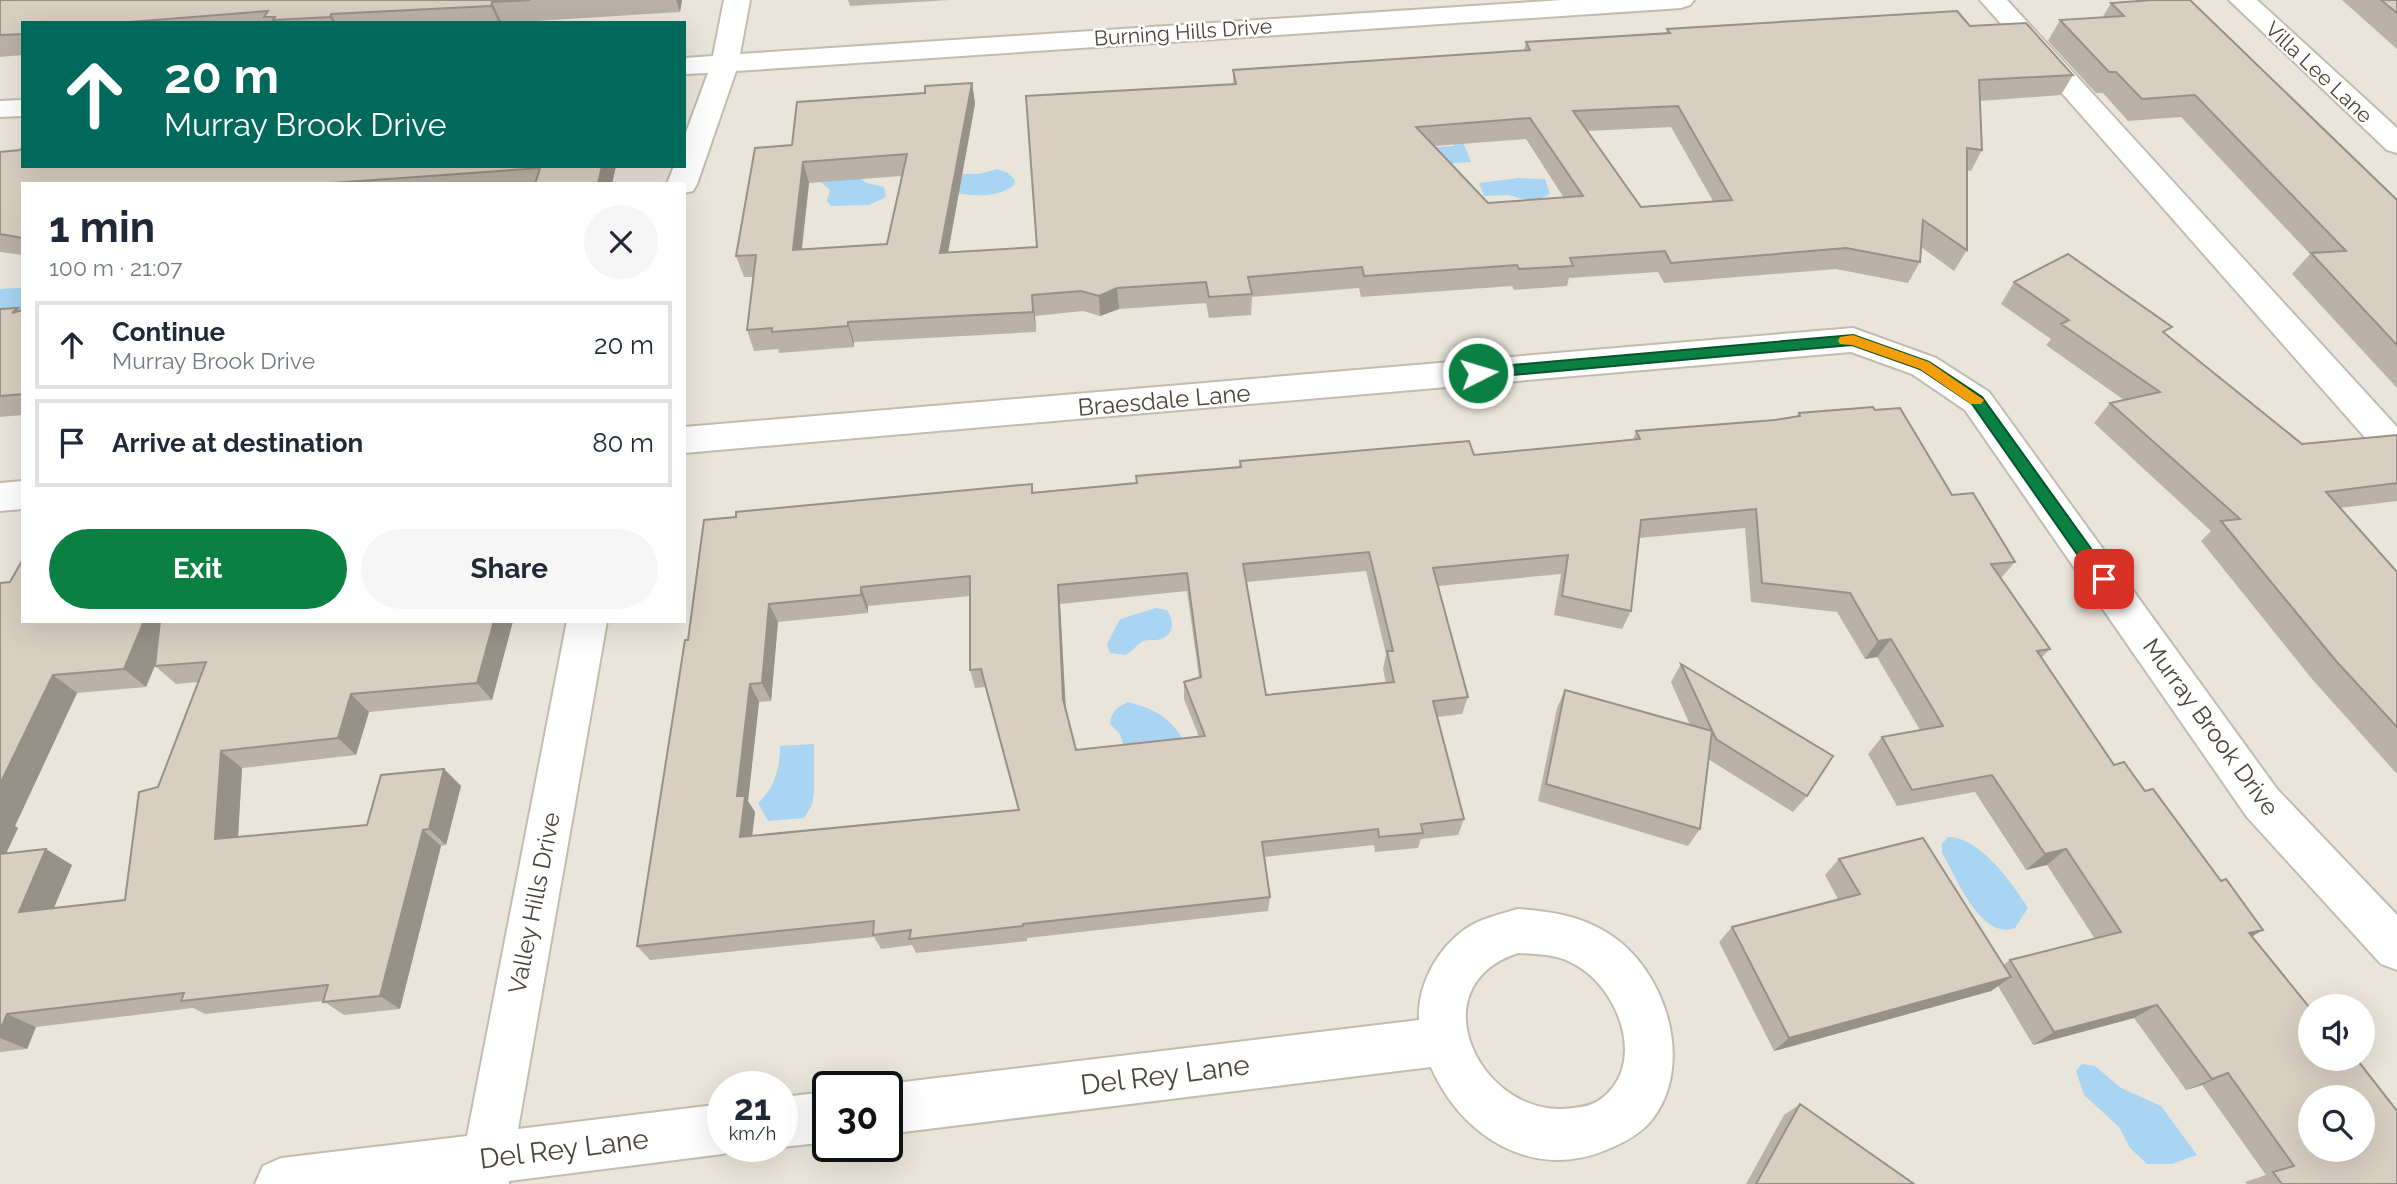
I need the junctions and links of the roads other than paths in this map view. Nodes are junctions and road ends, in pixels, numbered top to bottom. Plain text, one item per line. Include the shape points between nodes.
1 (737, 0) edge
2 (1681, 0) edge
3 (1993, 0) edge
4 (2242, 0) edge
5 (725, 64) junction
6 (686, 66) edge
7 (21, 108) edge
8 (0, 109) edge
9 (2397, 144) edge
10 (683, 182) edge
11 (1643, 358) joint
12 (686, 440) edge
13 (2397, 450) edge
14 (21, 495) edge
15 (0, 497) edge
16 (587, 623) edge
17 (2397, 948) edge
18 (1443, 1041) junction
19 (903, 1107) edge
20 (707, 1132) edge
21 (485, 1171) edge
22 (281, 1184) edge

1 - 5 street
2 - 5 street, Burning Hills Drive
3 - 13 street
4 - 9 street, Villa Lee Lane
5 - 6 street, Burning Hills Drive
5 - 10 street
7 - 8 street
11 - 12 street, Braesdale Lane
11 - 17 street, Murray Brook Drive via 1853,340 1924,366 1977,401 2262,803
14 - 15 street
16 - 21 street, Valley Hills Drive
18 - 18 street via 1461,1082 1491,1114 1531,1133 1575,1137 1612,1123 1639,1096 1650,1057 1645,1017 1625,979 1594,950 1558,934 1518,931 1483,943 1456,967 1443,1002
18 - 19 street, Del Rey Lane
20 - 21 street, Del Rey Lane
21 - 22 street, Del Rey Lane

